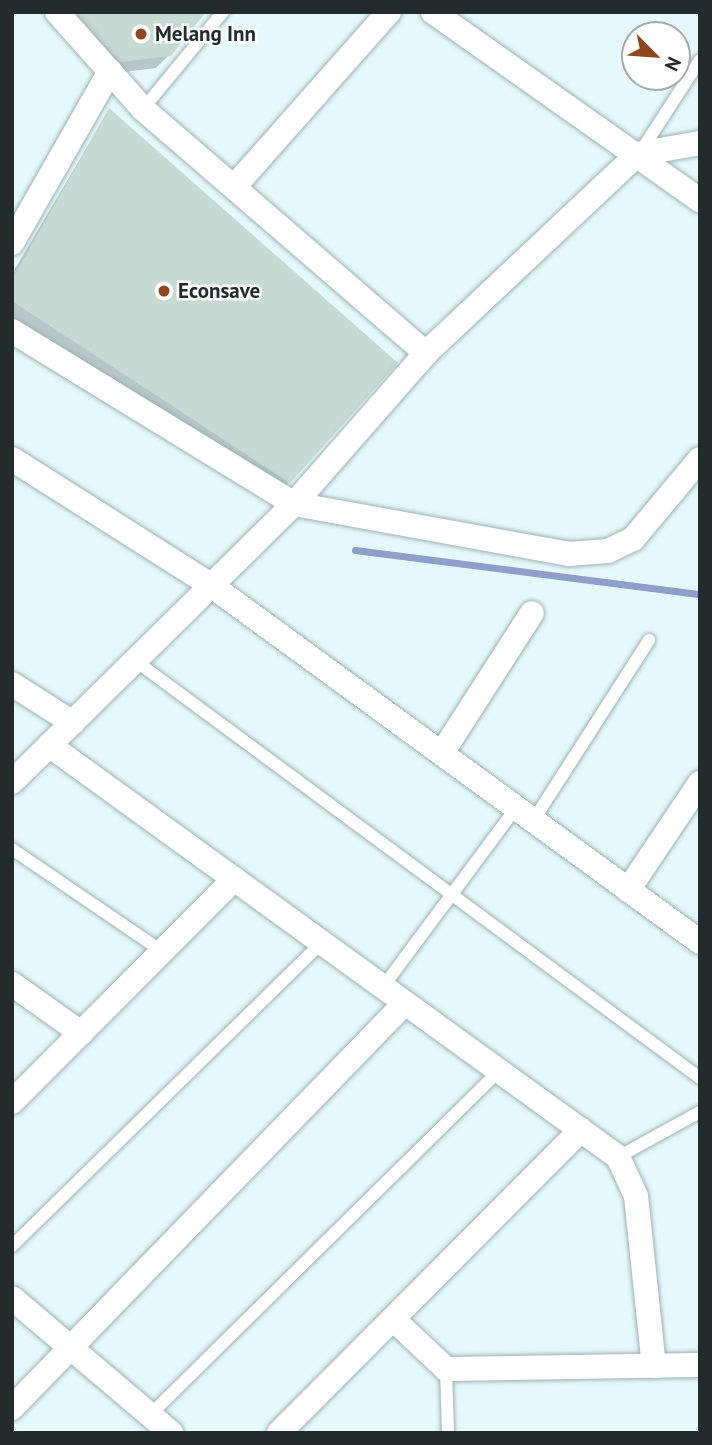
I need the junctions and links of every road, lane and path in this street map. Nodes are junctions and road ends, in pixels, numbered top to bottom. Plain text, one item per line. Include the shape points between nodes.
1 (57, 12) edge
2 (223, 12) edge
3 (390, 12) edge
4 (433, 12) edge
5 (700, 60) edge
6 (110, 71) junction
7 (143, 109) junction
8 (700, 143) edge
9 (638, 154) junction
10 (234, 187) junction
11 (700, 200) edge
12 (12, 243) edge
13 (12, 331) edge
14 (426, 353) junction
15 (12, 459) edge
16 (700, 459) edge
17 (294, 504) junction
18 (212, 586) junction
19 (532, 613) dead end
20 (649, 640) dead end
21 (137, 663) junction
22 (12, 684) edge
23 (73, 723) junction
24 (50, 745) junction
25 (442, 754) junction
26 (12, 782) edge
27 (700, 783) edge
28 (693, 809) edge
29 (525, 814) junction
30 (12, 849) edge
31 (234, 879) junction
32 (628, 890) junction
33 (453, 896) junction
34 (322, 942) junction
35 (700, 943) edge
36 (163, 952) junction
37 (12, 984) edge
38 (383, 987) junction
39 (405, 1003) junction
40 (81, 1033) junction
41 (499, 1070) junction
42 (700, 1079) edge
43 (12, 1102) edge
44 (700, 1112) edge
45 (580, 1130) junction
46 (618, 1157) junction
47 (12, 1246) edge
48 (12, 1298) edge
49 (393, 1319) junction
50 (70, 1346) junction
51 (700, 1365) edge
52 (654, 1366) junction
53 (446, 1369) junction
54 (12, 1408) edge
55 (150, 1415) junction
56 (171, 1433) edge
57 (279, 1433) edge
58 (448, 1433) edge

1 - 6 street
2 - 7 lane
3 - 10 street
4 - 9 street
5 - 9 lane
6 - 7 street
6 - 12 street
7 - 10 street
8 - 9 street
9 - 11 street
9 - 14 street
10 - 14 street
13 - 17 street
14 - 17 street
15 - 18 street
16 - 17 street via 633,539 608,551 568,554
17 - 18 street
18 - 21 street
18 - 25 street
19 - 25 street
20 - 29 lane
21 - 23 street
21 - 33 lane
22 - 23 street
23 - 24 street
24 - 26 street
24 - 31 street
25 - 29 street
27 - 28 street
28 - 32 street
29 - 32 street
29 - 33 lane
30 - 36 lane
31 - 34 street
31 - 36 street
32 - 35 street
33 - 38 lane
33 - 42 lane
34 - 38 street
34 - 47 lane
36 - 40 street
37 - 40 street
38 - 39 street
39 - 41 street
39 - 50 street
40 - 43 street
41 - 45 street
41 - 55 lane
44 - 46 lane
45 - 46 street
45 - 49 street
46 - 52 street via 635,1196
48 - 50 street
49 - 53 street
49 - 57 street
50 - 54 street
50 - 55 street
51 - 52 street
52 - 53 street
53 - 58 lane
55 - 56 street

